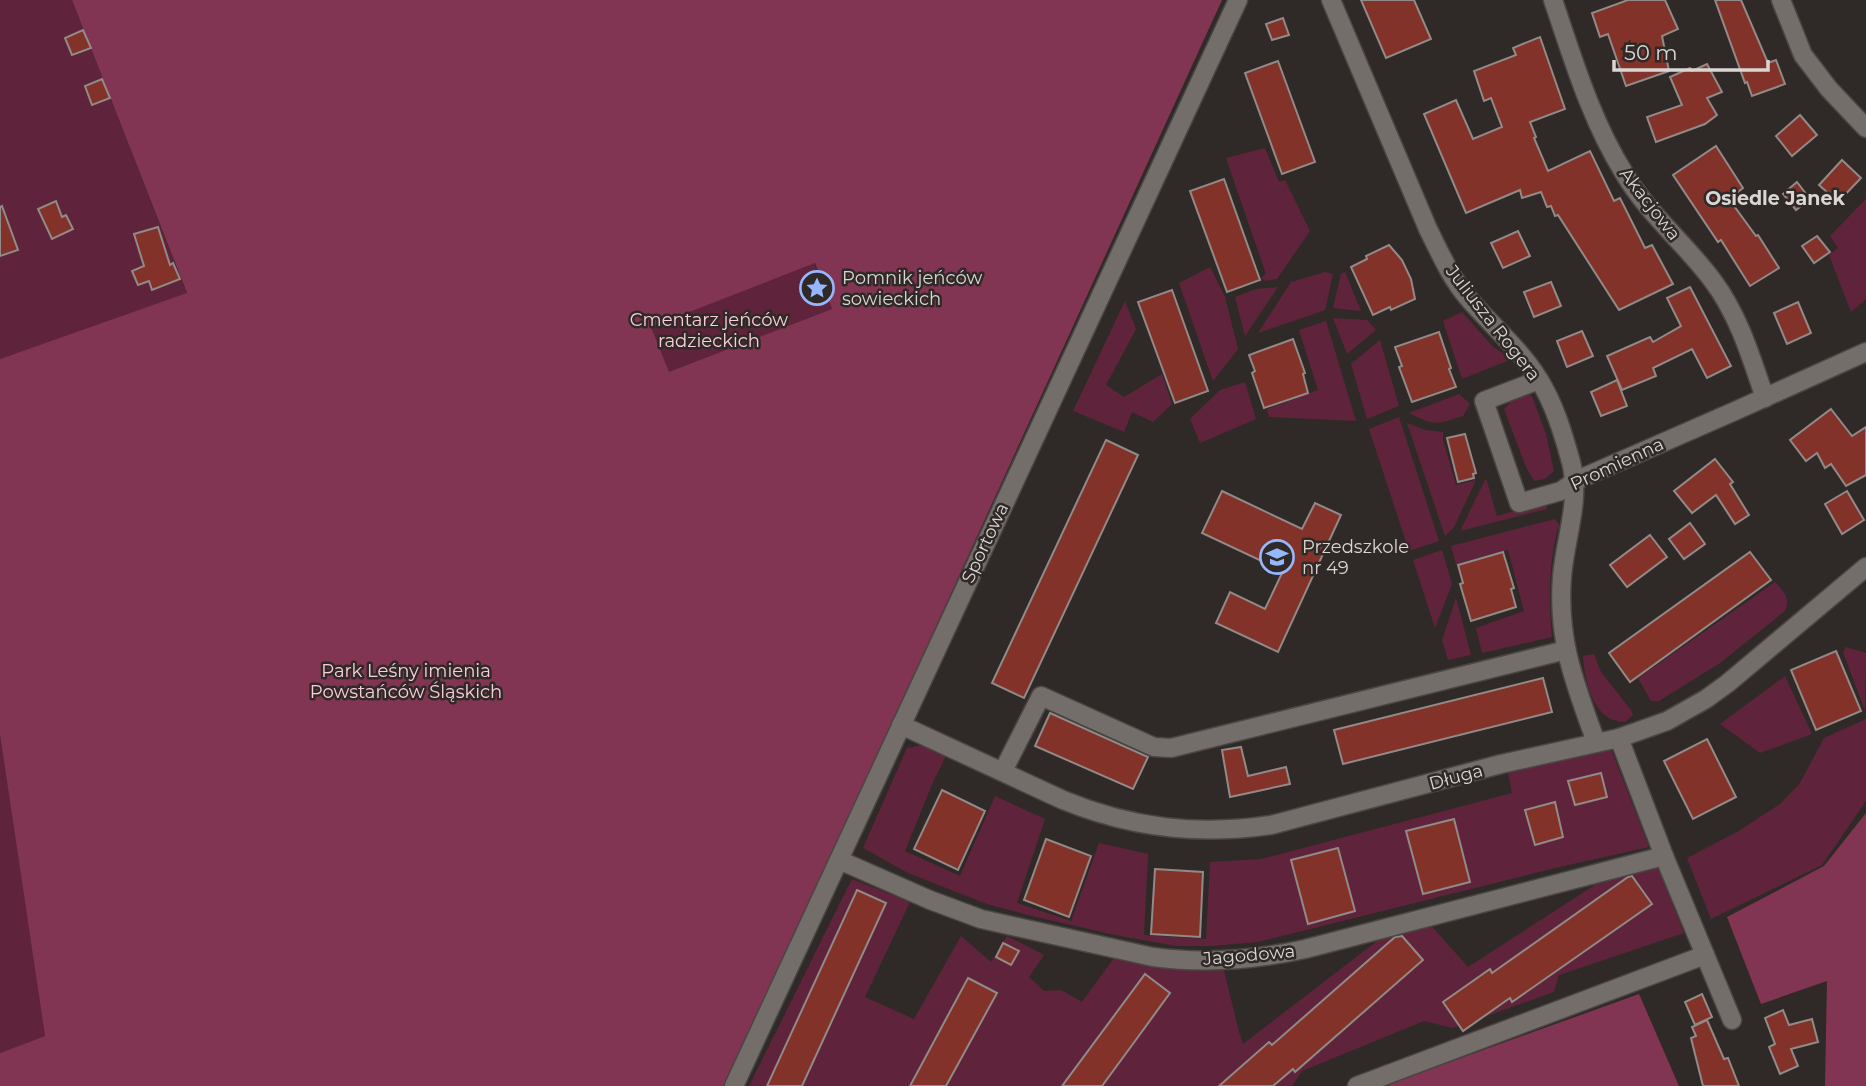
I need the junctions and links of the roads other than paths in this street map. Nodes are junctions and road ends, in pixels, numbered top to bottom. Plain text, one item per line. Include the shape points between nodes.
1 (1238, 0) edge
2 (1331, 0) edge
3 (1553, 0) edge
4 (1781, 0) edge
5 (1866, 128) edge
6 (1866, 352) edge
7 (1539, 380) junction
8 (1765, 398) junction
9 (1575, 481) junction
10 (1866, 567) edge
11 (1566, 650) junction
12 (901, 725) junction
13 (1619, 737) junction
14 (1595, 742) junction
15 (1003, 771) junction
16 (1664, 856) junction
17 (839, 860) junction
18 (1705, 955) junction
19 (1732, 1020) dead end
20 (734, 1086) edge
21 (1357, 1086) edge

1 - 12 street, Sportowa
2 - 7 street, Juliusza Rogera via 1443,259 1469,298
3 - 8 street, Akacjowa via 1594,115 1624,173 1722,294
4 - 5 street via 1803,55
6 - 8 street, Promienna
7 - 9 street, Juliusza Rogera via 1560,424
7 - 9 street, Promienna via 1484,401 1519,503 1561,491
8 - 9 street, Promienna
9 - 11 street, Juliusza Rogera via 1562,574
10 - 13 street, Długa via 1706,699 1667,721
11 - 14 street, Juliusza Rogera
11 - 15 street via 1171,748 1154,747 1041,696
12 - 15 street, Długa
12 - 17 street, Sportowa
13 - 14 street, Długa
13 - 16 street
14 - 15 street, Długa via 1238,830 1199,831 1115,818
16 - 17 street, Jagodowa via 1305,949 1225,960 1144,955 981,919
16 - 18 street
17 - 20 street, Sportowa
18 - 19 street
18 - 21 street

